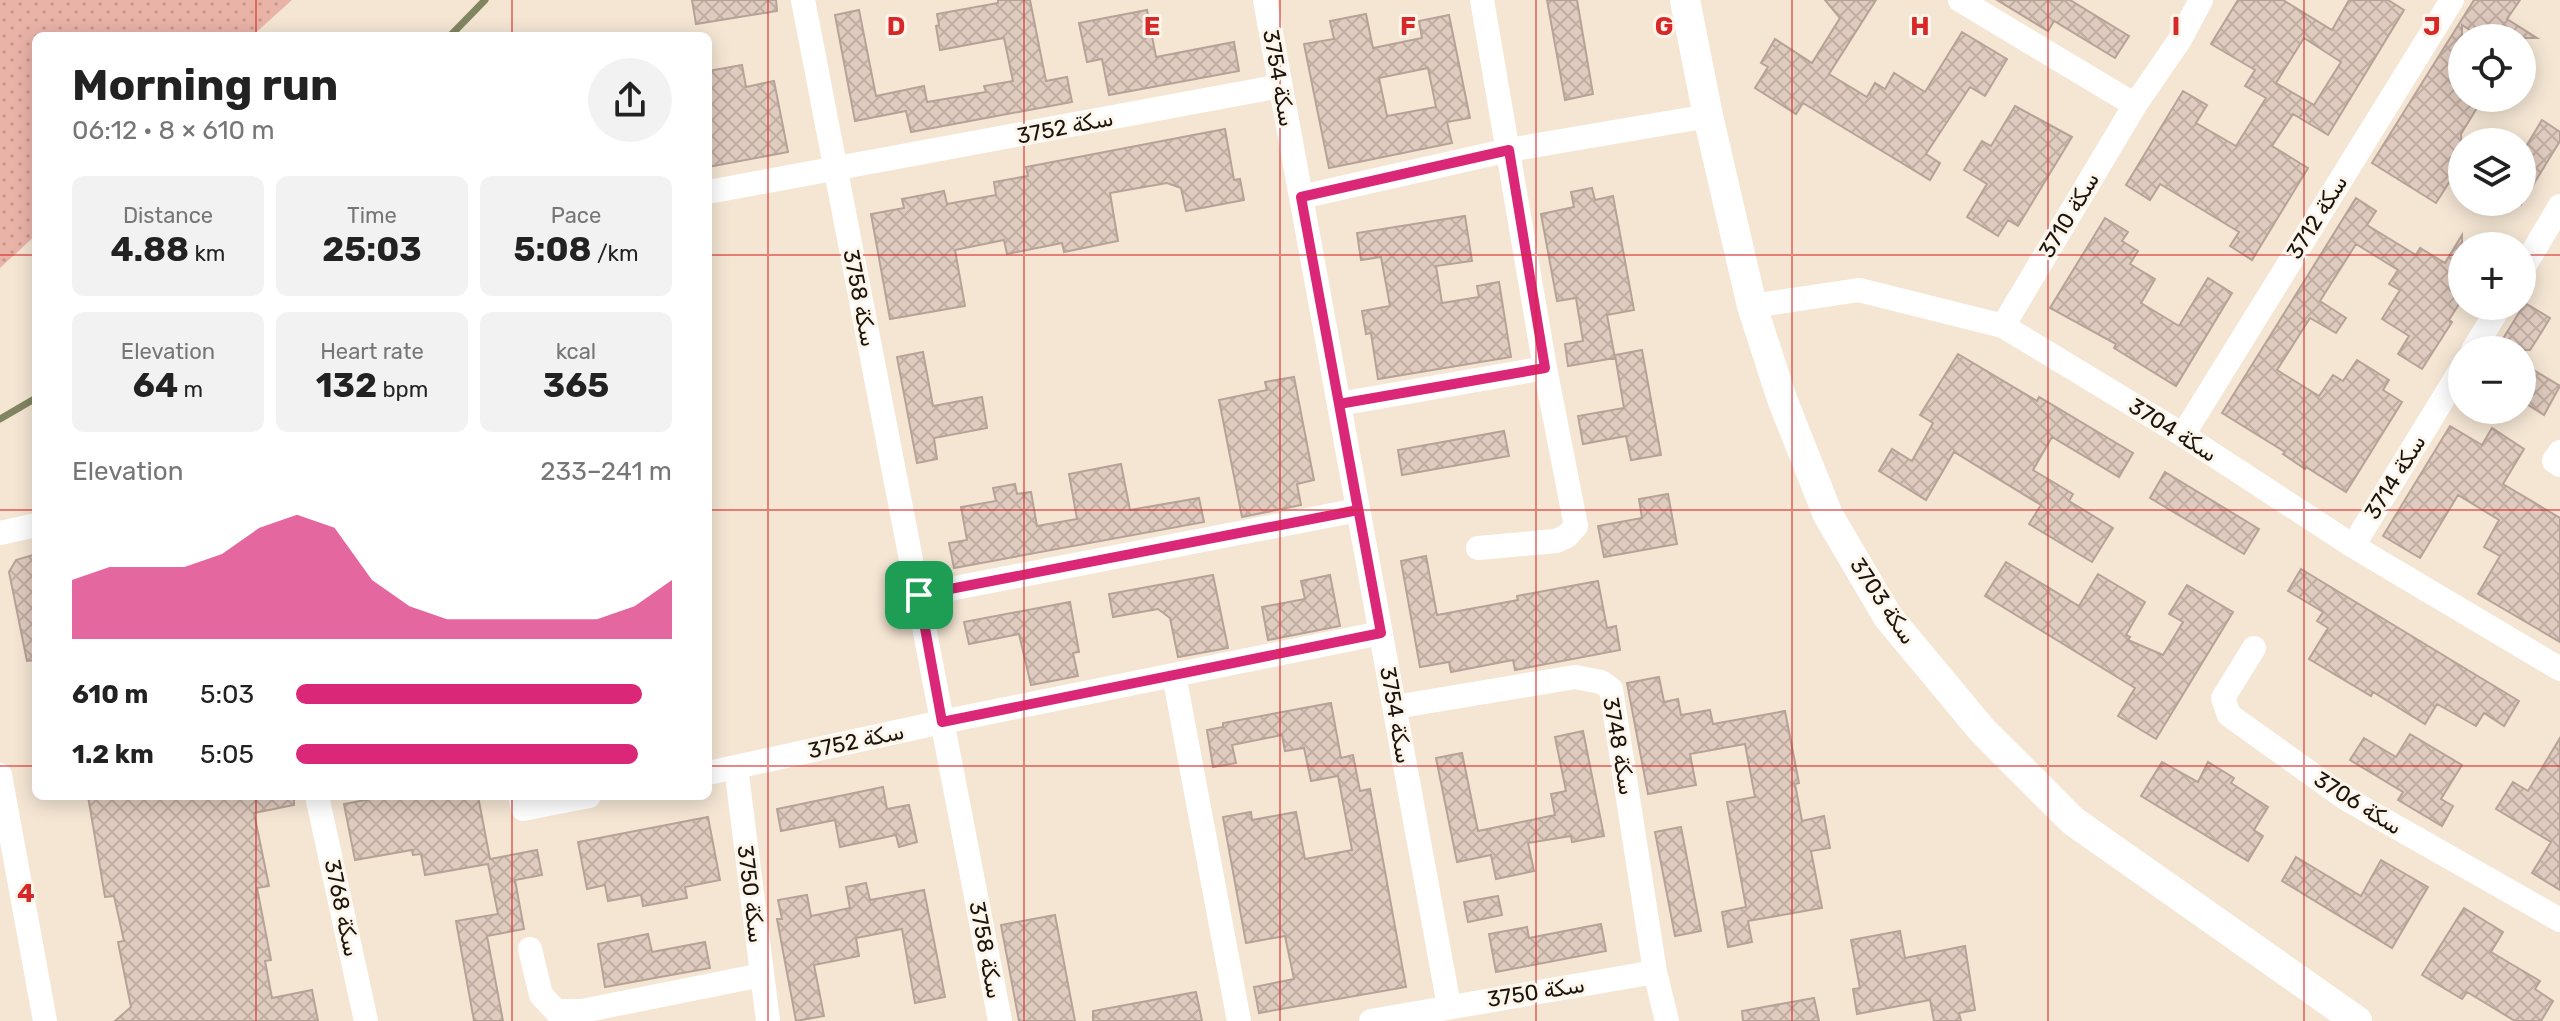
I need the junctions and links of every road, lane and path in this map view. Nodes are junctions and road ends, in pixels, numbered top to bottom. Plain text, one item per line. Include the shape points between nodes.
1 (803, 0) edge
2 (1265, 0) edge
3 (1482, 0) edge
4 (1685, 0) edge
5 (1960, 0) edge
6 (2201, 0) edge
7 (2452, 0) edge
8 (1281, 86) junction
9 (2135, 105) junction
10 (1708, 116) junction
11 (1509, 150) junction
12 (835, 171) junction
13 (712, 191) edge
14 (1301, 197) junction
15 (2560, 206) edge
16 (2536, 246) edge
17 (1752, 306) junction
18 (2003, 326) junction
19 (1545, 368) junction
20 (2448, 391) edge
21 (1339, 404) junction
22 (2183, 435) junction
23 (2560, 452) edge
24 (2560, 465) edge
25 (1358, 510) junction
26 (32, 526) edge
27 (0, 533) edge
28 (2353, 546) junction
29 (1478, 548) dead end
30 (919, 595) junction
31 (1381, 633) junction
32 (2254, 648) dead end
33 (2560, 669) edge
34 (1174, 675) junction
35 (1395, 707) junction
36 (942, 722) junction
37 (736, 767) junction
38 (712, 772) edge
39 (0, 775) edge
40 (318, 800) edge
41 (544, 800) edge
42 (522, 802) edge
43 (11, 903) edge
44 (2560, 920) edge
45 (530, 949) dead end
46 (1655, 972) junction
47 (762, 975) junction
48 (1449, 1006) junction
49 (45, 1021) edge
50 (366, 1021) edge
51 (768, 1021) edge
52 (1000, 1021) edge
53 (1239, 1021) edge
54 (1371, 1021) edge
55 (1667, 1021) edge
56 (2357, 1021) edge

1 - 12 street, سكة 3758
2 - 8 street, سكة 3754
3 - 11 street
4 - 10 street, سكة 3703
5 - 9 street
6 - 9 street, سكة 3710
7 - 22 street, سكة 3712
8 - 12 street, سكة 3752
8 - 14 street, سكة 3754
9 - 18 street, سكة 3710
10 - 11 street
10 - 17 street, سكة 3703
11 - 14 street
11 - 19 street
12 - 13 street, سكة 3752
12 - 30 street, سكة 3758
14 - 21 street, سكة 3754
15 - 16 street
17 - 18 street, سكة 3704 via 1859,290
17 - 56 street, سكة 3703 via 1828,515 1888,617 1982,730 2073,821
18 - 22 street, سكة 3704
19 - 21 street
19 - 29 street via 1576,526 1556,541
20 - 28 street, سكة 3714
21 - 25 street, سكة 3754
22 - 28 street, سكة 3704
23 - 24 street via 2554,461
25 - 30 street
25 - 31 street, سكة 3754
26 - 27 street
28 - 33 street, سكة 3704
30 - 36 street, سكة 3758
31 - 34 street, سكة 3752
31 - 35 street, سكة 3754
32 - 44 street, سكة 3706 via 2223,698 2229,715 2345,798
34 - 36 street, سكة 3752
34 - 53 street
35 - 46 street, سكة 3748 via 1575,677 1611,689
35 - 48 street, سكة 3754
36 - 37 street, سكة 3752
36 - 52 street, سكة 3758
37 - 38 street, سكة 3752
37 - 47 street, سكة 3750
39 - 43 street
40 - 50 street, سكة 3768
41 - 42 street
43 - 49 street
45 - 47 street via 541,995 556,1011 582,1011
46 - 48 street, سكة 3750
46 - 55 street, سكة 3748
47 - 51 street, سكة 3750
48 - 54 street, سكة 3750

